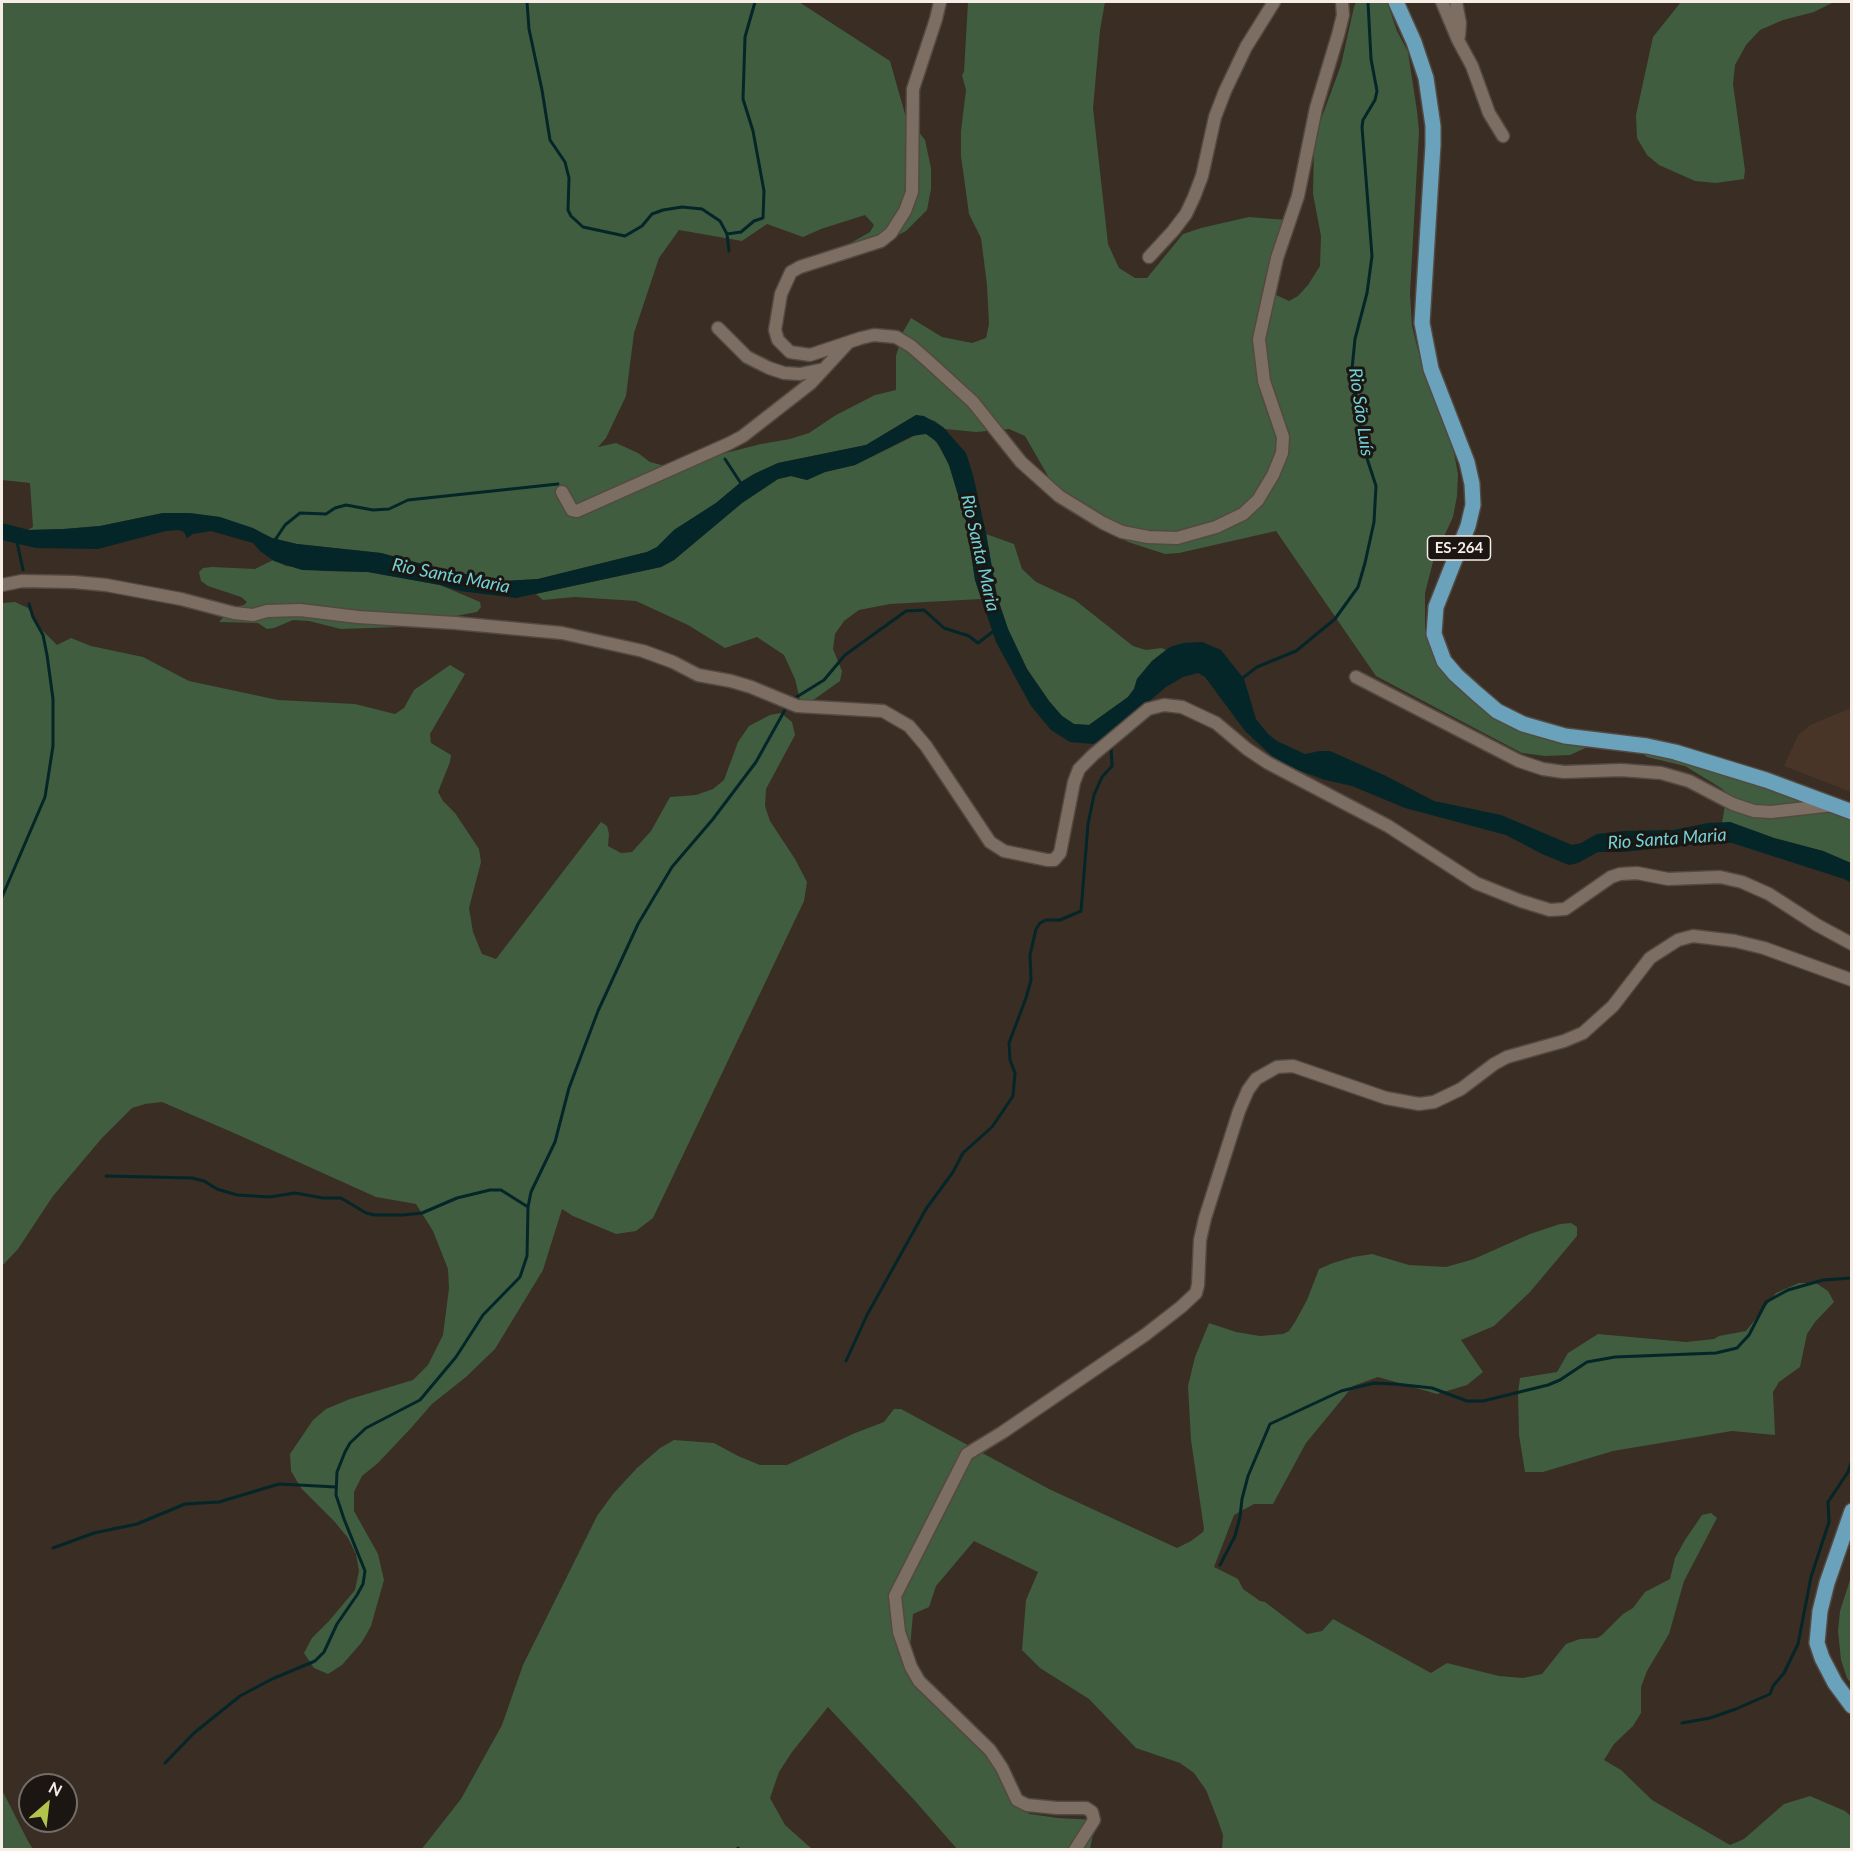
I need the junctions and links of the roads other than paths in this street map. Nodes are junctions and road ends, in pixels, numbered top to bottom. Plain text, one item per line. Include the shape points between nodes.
1 (940, 2) edge
2 (1274, 2) edge
3 (1342, 2) edge
4 (1396, 2) edge
5 (1442, 2) edge
6 (1456, 2) edge
7 (1458, 40) junction
8 (1503, 136) dead end
9 (1149, 257) dead end
10 (718, 328) dead end
11 (849, 342) junction
12 (826, 369) junction
13 (562, 492) dead end
14 (2, 585) edge
15 (1356, 677) dead end
16 (1834, 805) junction
17 (1851, 812) edge
18 (1851, 944) edge
19 (1851, 980) edge
20 (1851, 1511) edge
21 (1851, 1706) edge
22 (1075, 1850) edge

1 - 11 street via 913,89 912,192 904,211 891,233 880,241 796,269 781,294 775,330 784,348 797,355 810,355
2 - 9 street via 1225,91 1202,176 1186,214
3 - 11 street via 1341,25 1316,108 1298,196 1276,258 1259,339 1264,381 1283,437 1282,453 1258,500 1243,514 1177,538 1148,537 1102,524 1059,496 1020,462 973,402 911,346 896,337 874,335
4 - 16 main road, ES-264 via 1414,42 1431,104 1433,145 1422,323 1431,369 1473,484 1468,526 1436,607 1434,634 1444,661 1497,711 1522,724 1565,736 1675,752
5 - 7 street
6 - 7 street
7 - 8 street
10 - 12 street via 747,357 769,368 800,374
11 - 12 street
12 - 13 street via 730,443 577,511 572,510
14 - 18 street via 22,581 106,585 234,613 300,610 562,633 644,651 698,675 751,687 797,706 883,711 909,726 926,746 990,842 1004,851 1047,860 1054,860 1060,853 1079,769 1148,709 1164,705 1182,707 1216,723 1268,763 1388,826 1476,884 1521,901 1550,910 1565,909 1620,874 1668,879 1720,877 1769,894
15 - 16 street via 1519,761 1543,769 1661,773 1689,781 1755,811
16 - 17 main road, ES-264
19 - 22 street via 1764,948 1693,936 1678,940 1650,958 1613,1006 1582,1033 1507,1057 1461,1089 1434,1102 1419,1104 1386,1098 1293,1066 1276,1067 1256,1079 1239,1111 1205,1218 1196,1293 1145,1335 967,1454 896,1596 899,1632 911,1667 919,1680 990,1750 1017,1800 1027,1805 1086,1808 1092,1812 1094,1820
20 - 21 main road via 1827,1582 1817,1643

